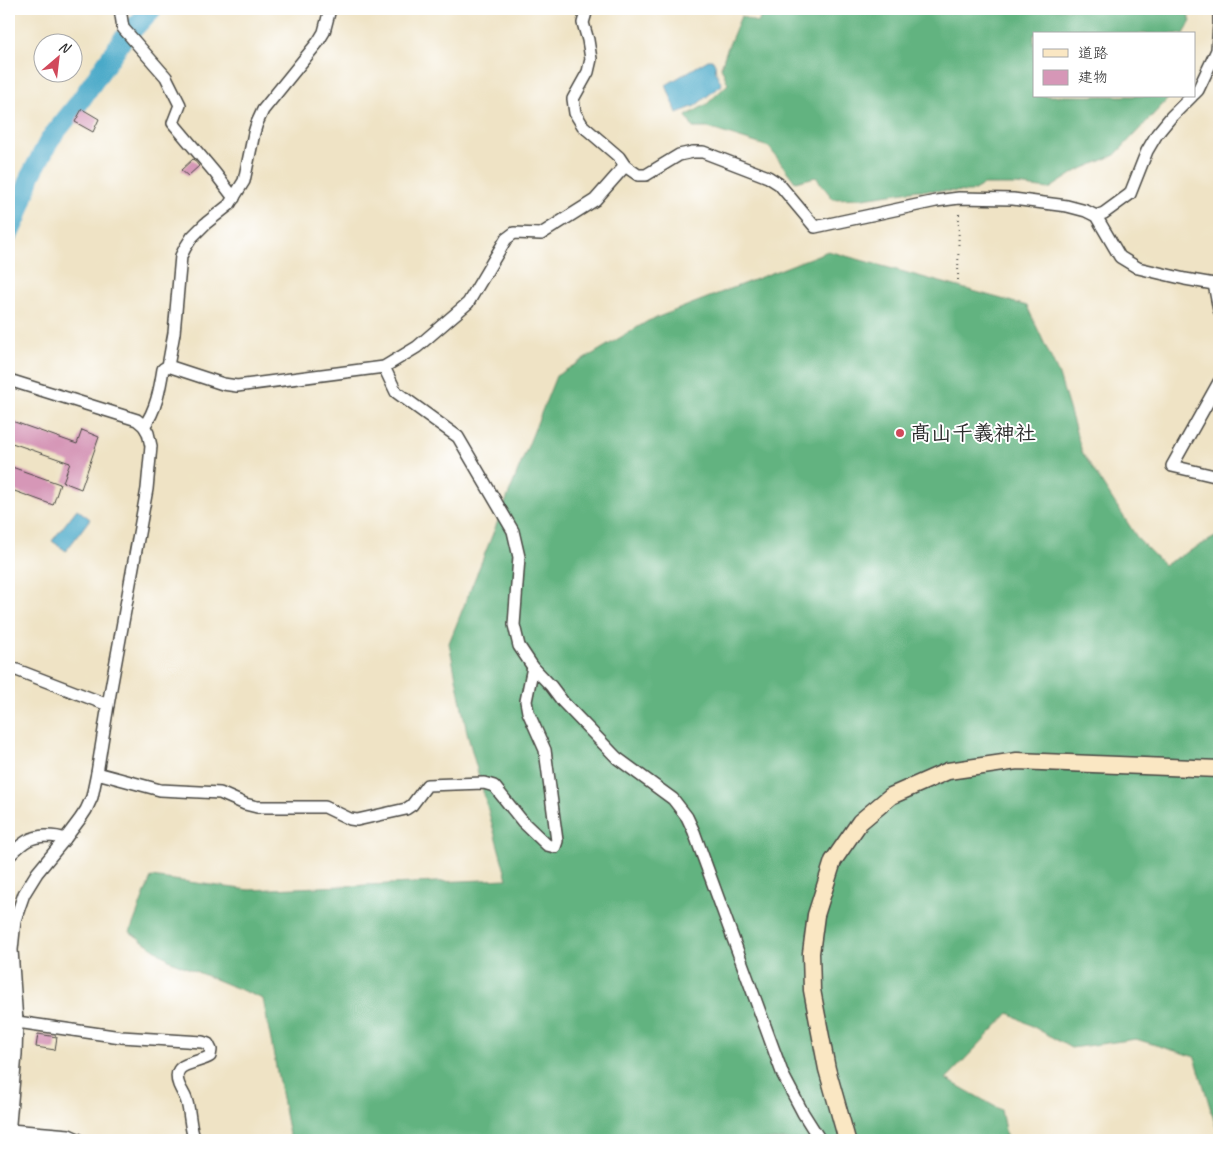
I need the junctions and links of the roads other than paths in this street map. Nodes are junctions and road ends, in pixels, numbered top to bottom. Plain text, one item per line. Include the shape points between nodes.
1 (120, 9) edge
2 (330, 9) edge
3 (587, 9) edge
4 (1219, 9) edge
5 (1219, 23) edge
6 (1196, 92) edge
7 (1190, 98) edge
8 (625, 166) junction
9 (234, 198) junction
10 (1096, 216) junction
11 (1217, 283) edge
12 (1219, 310) edge
13 (168, 366) junction
14 (384, 367) junction
15 (9, 380) edge
16 (1219, 382) edge
17 (144, 426) junction
18 (1219, 477) edge
19 (9, 667) edge
20 (534, 667) junction
21 (108, 705) junction
22 (1219, 769) edge
23 (97, 773) junction
24 (66, 839) junction
25 (9, 856) edge
26 (11, 978) edge
27 (17, 1022) junction
28 (9, 1132) edge
29 (80, 1140) edge
30 (195, 1140) edge
31 (820, 1140) edge
32 (848, 1140) edge

1 - 9 street via 123,28 166,77 180,105 173,123
2 - 9 street via 318,42 263,110 254,133 244,182
3 - 8 street via 583,23 591,60 573,99 575,113 583,126
4 - 5 street
5 - 6 street via 1217,50
7 - 10 street via 1152,142 1130,194
8 - 10 street via 638,176 646,175 679,155 703,152 779,184 815,227 959,198 1013,199 1067,206
8 - 14 street via 595,200 541,234 514,233 506,239 468,303 417,347
9 - 13 street via 192,237 181,256
10 - 11 street via 1120,257 1138,268
11 - 12 street
13 - 14 street via 237,386
13 - 17 street via 163,370 153,411
14 - 20 street via 396,392 458,437 513,532 519,557 514,625 519,646
15 - 17 street via 128,416
16 - 18 street via 1172,466
17 - 21 street via 151,446 147,489
19 - 21 street
20 - 23 street via 526,700 545,750 557,841 555,846 547,845 494,786 484,783 427,785 406,809 357,820 325,807 257,807 220,794 160,790
20 - 31 street via 618,758 673,799 687,817 783,1075
21 - 23 street
22 - 32 street via 1017,761 948,771 891,796 860,822 833,861 816,915 811,953 812,990 827,1070
23 - 24 street via 86,810
24 - 25 street via 35,837
24 - 26 street via 24,894 15,920
26 - 27 street
27 - 28 street
27 - 30 street via 121,1037 208,1044 210,1056 183,1066 177,1078 186,1097
28 - 29 street via 69,1135

